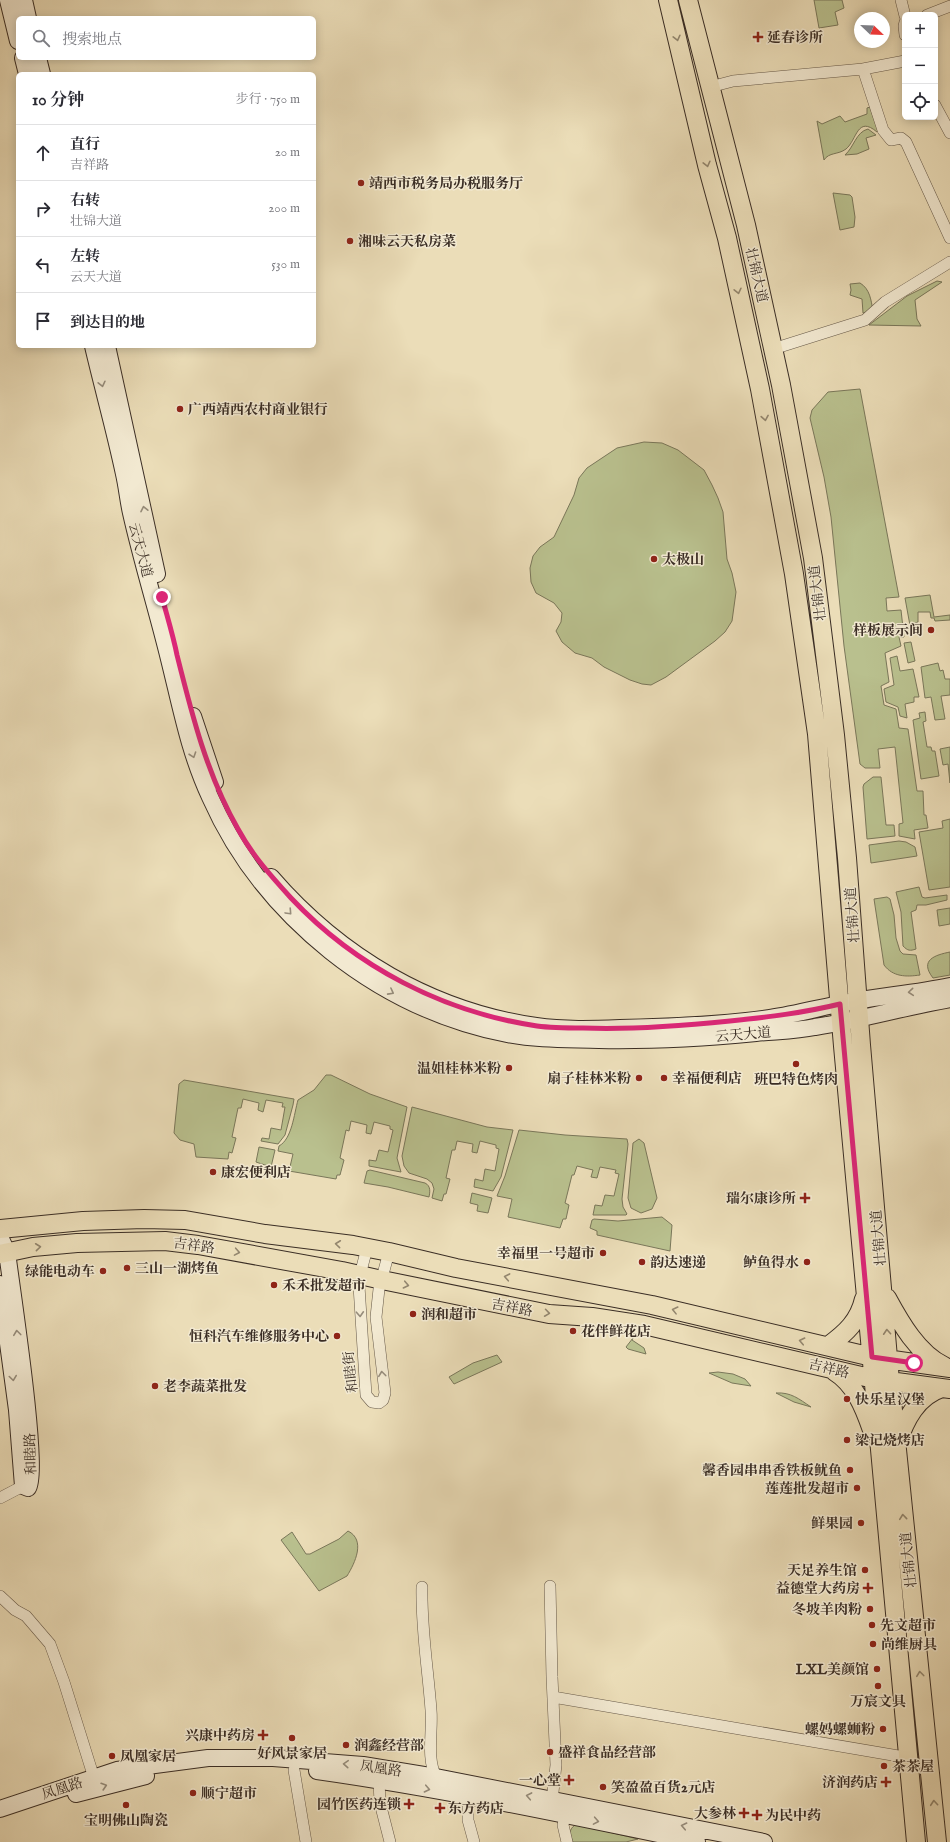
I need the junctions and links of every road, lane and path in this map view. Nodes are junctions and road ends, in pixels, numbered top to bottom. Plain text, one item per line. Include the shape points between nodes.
1 (8, 0) edge
2 (24, 0) edge
3 (668, 0) edge
4 (688, 0) edge
5 (901, 0) edge
6 (950, 6) edge
7 (904, 12) edge
8 (935, 12) edge
9 (28, 16) edge
10 (16, 33) edge
11 (24, 60) edge
12 (38, 60) edge
13 (902, 62) edge
14 (863, 69) junction
15 (26, 72) edge
16 (42, 72) edge
17 (710, 88) junction
18 (938, 111) edge
19 (950, 133) edge
20 (950, 238) edge
21 (950, 262) edge
22 (93, 348) edge
23 (107, 348) edge
24 (773, 349) junction
25 (950, 986) edge
26 (950, 999) edge
27 (858, 1000) junction
28 (840, 1004) junction
29 (859, 1018) junction
30 (841, 1022) junction
31 (0, 1229) edge
32 (2, 1248) edge
33 (367, 1248) junction
34 (389, 1252) junction
35 (476, 1271) junction
36 (360, 1274) junction
37 (382, 1280) junction
38 (0, 1284) edge
39 (883, 1286) junction
40 (866, 1292) junction
41 (469, 1298) junction
42 (828, 1346) junction
43 (881, 1358) junction
44 (830, 1368) junction
45 (950, 1368) edge
46 (882, 1380) junction
47 (946, 1389) edge
48 (888, 1448) junction
49 (23, 1486) junction
50 (0, 1498) edge
51 (550, 1586) dead end
52 (422, 1587) dead end
53 (0, 1596) edge
54 (553, 1698) junction
55 (910, 1758) junction
56 (294, 1770) junction
57 (436, 1777) junction
58 (94, 1778) junction
59 (379, 1781) junction
60 (468, 1796) junction
61 (552, 1801) junction
62 (0, 1809) edge
63 (565, 1815) junction
64 (0, 1817) edge
65 (657, 1838) edge
66 (306, 1842) edge
67 (390, 1842) edge
68 (474, 1842) edge
69 (567, 1842) edge
70 (697, 1842) edge
71 (764, 1842) edge
72 (916, 1842) edge
73 (937, 1842) edge

1 - 10 main road
2 - 9 main road
3 -> 28 main road, 壮锦大道 via 727,238 794,574 817,734
4 - 17 main road, 壮锦大道
5 - 7 street
6 - 8 street
11 - 15 main road
12 - 16 main road
13 - 14 street
14 - 17 street via 733,81
14 - 20 street via 883,130 891,140 901,138 906,142
17 - 24 main road, 壮锦大道 via 746,225
18 - 19 street
21 - 24 street via 885,302 865,320
22 -> 30 main road, 云天大道 via 131,513 184,724 196,762 218,813 244,859 290,914 319,942 367,977 416,1005 474,1026 523,1037 558,1040 700,1038 814,1028
28 -> 23 main road, 云天大道 via 769,1018 680,1027 606,1029 536,1026 472,1011 413,989 357,956 312,920 256,858 231,816 210,768 186,693 165,610
24 - 27 main road, 壮锦大道 via 813,558 836,735
25 -> 27 main road, 云天大道
26 - 29 main road, 云天大道
27 - 28 main road, 云天大道
27 - 29 main road, 壮锦大道
28 - 30 main road, 壮锦大道
29 - 30 main road, 云天大道
29 - 39 main road, 壮锦大道
30 - 40 main road, 壮锦大道
33 -> 31 main road, 吉祥路 via 185,1220 83,1221
32 -> 36 main road, 吉祥路 via 166,1241
49 -> 32 main road, 和睦路 via 28,1488 31,1484 28,1417
33 - 34 main road, 吉祥路
33 - 36 street, 和睦街
34 - 35 main road, 吉祥路
34 - 37 street, 和睦街
35 - 41 main road
42 -> 35 main road, 吉祥路 via 652,1305
36 - 37 main road, 吉祥路
36 -> 37 street, 和睦街 via 366,1395 372,1402 379,1404 385,1393 376,1317
37 -> 41 main road, 吉祥路
38 -> 49 main road, 和睦路 via 17,1410
43 -> 39 main road, 壮锦大道
39 - 45 main road via 898,1318 920,1348 936,1362
40 - 42 main road via 858,1319
40 - 43 main road, 壮锦大道
41 -> 44 main road, 吉祥路 via 549,1314 644,1325
42 - 43 main road, 吉祥路
43 - 45 main road, 吉祥路
43 - 46 main road, 壮锦大道
44 - 46 main road, 吉祥路
44 - 48 main road via 840,1374 856,1391
46 - 47 main road, 吉祥路
46 - 48 main road, 壮锦大道
47 - 48 main road via 925,1396 915,1406
48 - 55 main road, 壮锦大道
73 -> 48 main road, 壮锦大道
49 - 50 street
51 - 54 street
52 - 57 street via 431,1712 431,1759
53 - 58 street via 26,1616 50,1644
54 - 55 street
54 - 61 street via 556,1765
55 - 72 main road, 壮锦大道
56 - 59 main road, 凤凰路
64 -> 56 main road, 凤凰路 via 52,1800 166,1772 250,1767
56 - 66 street
57 -> 58 main road, 凤凰路 via 363,1765 272,1758 208,1758 117,1770
61 -> 57 main road, 凤凰路
58 - 62 main road, 凤凰路
59 -> 60 main road, 凤凰路
59 - 67 street via 380,1803
60 - 63 main road, 凤凰路
60 - 68 street via 468,1820
71 -> 61 main road, 凤凰路
63 -> 65 main road, 凤凰路 via 613,1824
63 - 69 street via 563,1825
65 - 70 main road, 凤凰路

